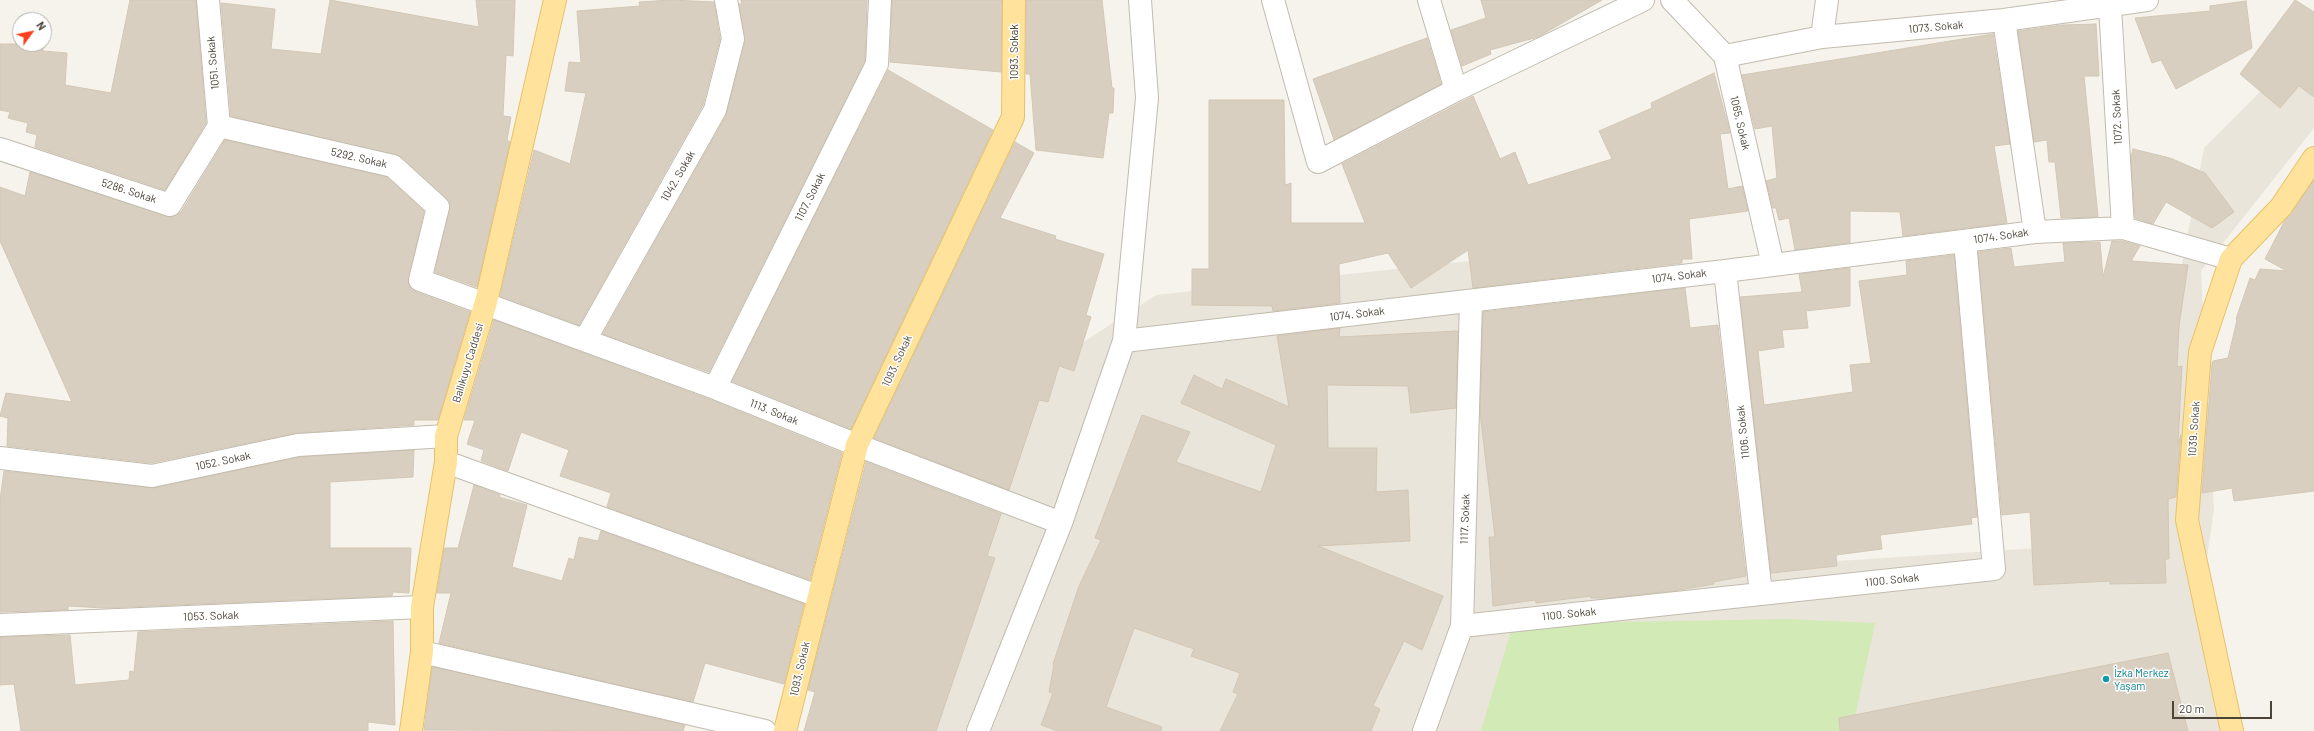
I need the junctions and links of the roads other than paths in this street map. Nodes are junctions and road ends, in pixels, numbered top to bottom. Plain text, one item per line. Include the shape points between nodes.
1 (208, 0) edge
2 (555, 0) edge
3 (726, 0) edge
4 (880, 0) edge
5 (1014, 0) edge
6 (1140, 0) edge
7 (1273, 0) edge
8 (1429, 0) edge
9 (1643, 0) edge
10 (1672, 0) edge
11 (1827, 0) edge
12 (2148, 0) edge
13 (2110, 6) junction
14 (2004, 20) junction
15 (1822, 37) junction
16 (1725, 56) junction
17 (1456, 90) junction
18 (219, 126) junction
19 (0, 149) edge
20 (2314, 158) edge
21 (2123, 228) junction
22 (2035, 232) junction
23 (1965, 241) junction
24 (2231, 259) junction
25 (1773, 265) junction
26 (1724, 271) junction
27 (1471, 301) junction
28 (486, 302) junction
29 (585, 340) junction
30 (1124, 340) junction
31 (715, 388) junction
32 (446, 436) junction
33 (857, 446) junction
34 (0, 458) edge
35 (446, 462) junction
36 (1061, 523) junction
37 (1761, 594) junction
38 (818, 596) junction
39 (422, 607) junction
40 (0, 625) edge
41 (1462, 626) junction
42 (422, 652) junction
43 (411, 731) edge
44 (765, 731) edge
45 (785, 731) edge
46 (978, 731) edge
47 (1424, 731) edge
48 (2232, 731) edge

1 - 18 street, 1051. Sokak
2 - 28 main road, Ballıkuyu Caddesi
3 - 29 street, 1042. Sokak via 733,39 715,110
4 - 31 street, 1107. Sokak via 877,64
5 - 33 main road, 1093. Sokak via 1013,117
6 - 30 street via 1147,98
7 - 17 street via 1318,162
8 - 17 street
9 - 17 street
10 - 16 street
11 - 15 street
12 - 13 street, 1073. Sokak
13 - 14 street, 1073. Sokak
13 - 21 street, 1072. Sokak
14 - 15 street, 1073. Sokak
14 - 22 street
15 - 16 street, 1073. Sokak
16 - 25 street, 1065. Sokak
18 - 19 street, 5286. Sokak via 170,205
18 - 28 street, 5292. Sokak via 393,166 438,207 420,280
20 - 24 main road, 1039. Sokak via 2280,207
21 - 22 street, 1074. Sokak
21 - 24 street, 1074. Sokak
22 - 23 street, 1074. Sokak
23 - 25 street, 1074. Sokak
23 - 37 street, 1100. Sokak via 1994,569
24 - 48 main road, 1039. Sokak via 2200,352 2187,520
25 - 26 street, 1074. Sokak
26 - 27 street, 1074. Sokak
26 - 37 street, 1106. Sokak
27 - 30 street, 1074. Sokak
27 - 41 street, 1117. Sokak
28 - 29 street, 1113. Sokak
28 - 32 main road, Ballıkuyu Caddesi
29 - 31 street, 1113. Sokak
30 - 36 street
31 - 33 street, 1113. Sokak
32 - 34 street, 1052. Sokak via 298,445 152,476
32 - 35 main road, Ballıkuyu Caddesi
33 - 36 street, 1113. Sokak
33 - 38 main road, 1093. Sokak
35 - 38 street
35 - 39 main road, Ballıkuyu Caddesi
36 - 46 street
37 - 41 street, 1100. Sokak
38 - 45 main road, 1093. Sokak
39 - 40 street, 1053. Sokak
39 - 42 main road, Ballıkuyu Caddesi
41 - 47 street, 1117. Sokak
42 - 43 main road, Ballıkuyu Caddesi
42 - 44 street

